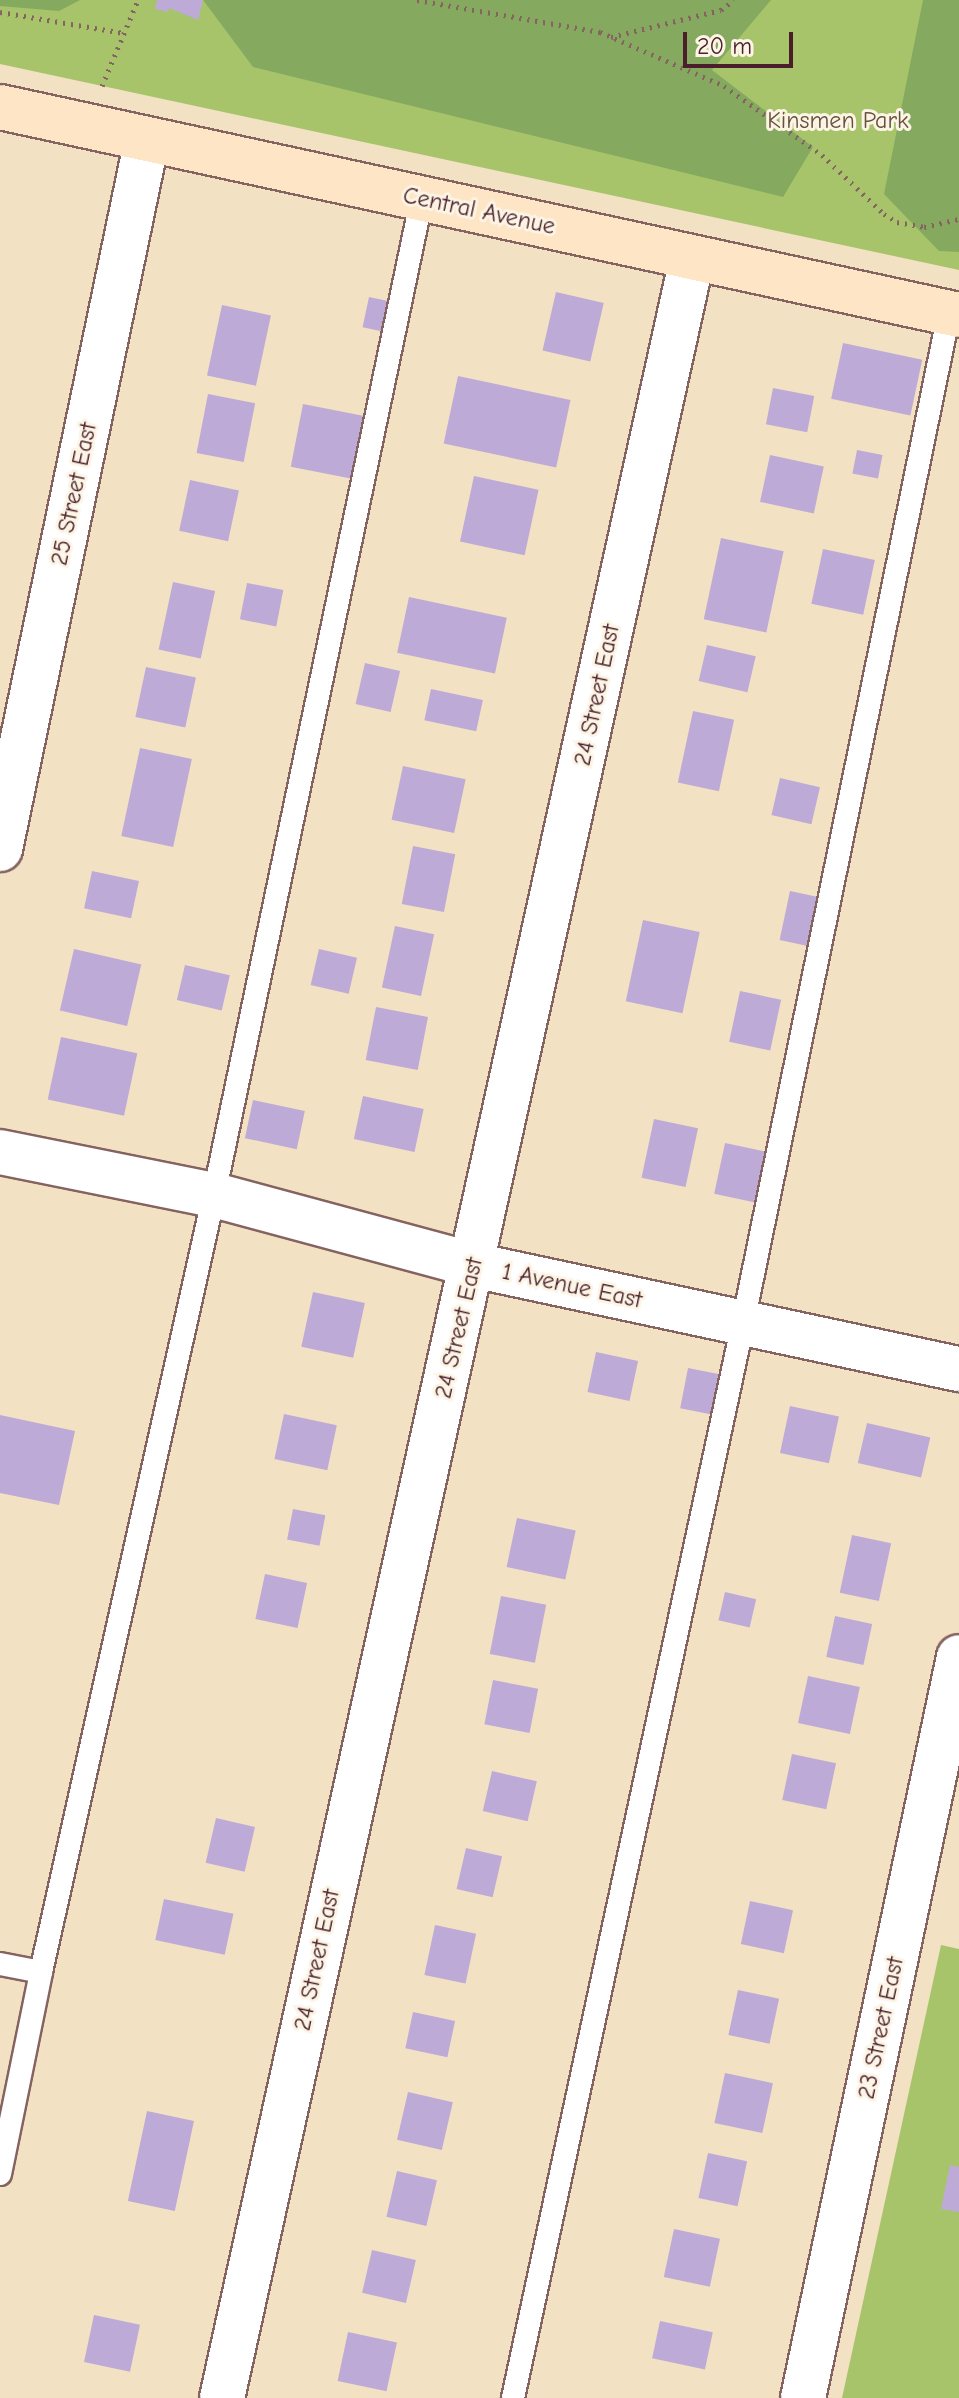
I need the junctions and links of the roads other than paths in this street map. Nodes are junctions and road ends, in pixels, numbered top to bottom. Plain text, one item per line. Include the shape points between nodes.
1 (0, 107) edge
2 (147, 139) junction
3 (422, 198) junction
4 (692, 258) junction
5 (954, 314) edge
6 (0, 849) edge
7 (0, 1152) edge
8 (214, 1195) junction
9 (473, 1265) junction
10 (743, 1323) junction
11 (959, 1369) edge
12 (959, 1657) edge
13 (0, 1964) edge
14 (41, 1972) junction
15 (0, 2174) edge
16 (222, 2398) edge
17 (513, 2398) edge
18 (803, 2398) edge

1 - 2 street, Central Avenue
2 - 3 street, Central Avenue
2 - 6 street, 25 Street East
3 - 4 street, Central Avenue
3 - 8 lane
4 - 5 street, Central Avenue
4 - 9 street, 24 Street East
5 - 10 lane
7 - 8 street, 1 Avenue East
8 - 9 street, 1 Avenue East
8 - 14 lane
9 - 10 street, 1 Avenue East
9 - 16 street, 24 Street East
10 - 11 street, 1 Avenue East
10 - 17 lane
12 - 18 street, 23 Street East
13 - 14 lane
14 - 15 lane

